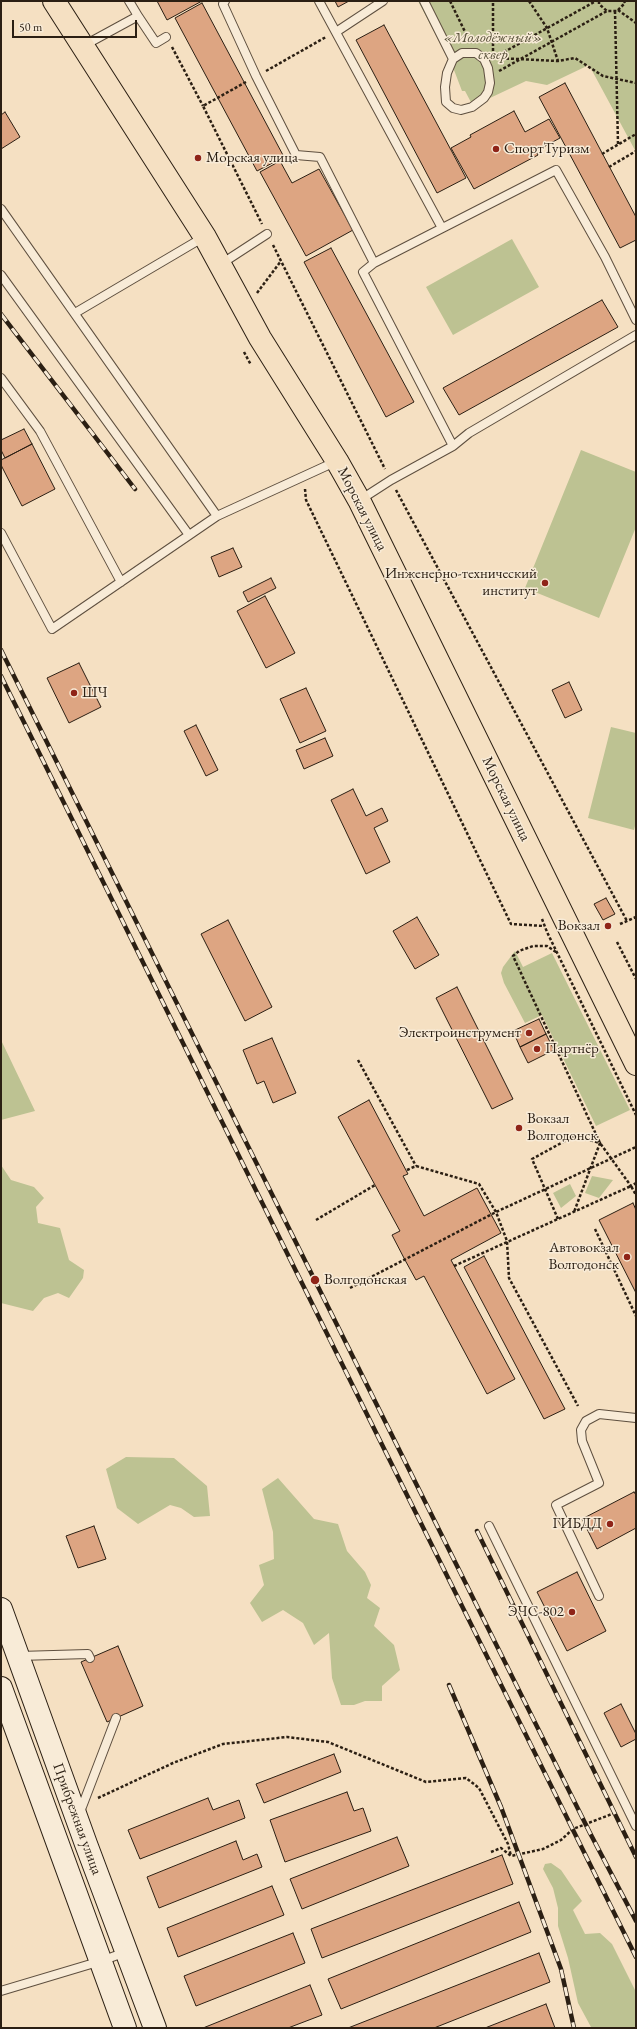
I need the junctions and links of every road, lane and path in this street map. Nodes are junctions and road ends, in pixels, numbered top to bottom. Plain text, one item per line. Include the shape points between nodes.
1 (54, 1) edge
2 (129, 1) edge
3 (225, 1) edge
4 (319, 1) edge
5 (383, 1) edge
6 (424, 1) edge
7 (450, 1) edge
8 (493, 1) edge
9 (529, 1) edge
10 (597, 1) edge
11 (624, 1) edge
12 (618, 10) junction
13 (607, 11) junction
14 (614, 11) junction
15 (138, 16) junction
16 (636, 23) edge
17 (548, 28) junction
18 (336, 32) junction
19 (166, 37) joint
20 (552, 41) junction
21 (83, 47) junction
22 (476, 53) junction
23 (493, 57) junction
24 (453, 59) junction
25 (520, 59) junction
26 (558, 61) junction
27 (485, 62) junction
28 (256, 76) junction
29 (490, 76) junction
30 (616, 80) junction
31 (636, 83) edge
32 (204, 106) junction
33 (636, 134) edge
34 (618, 144) junction
35 (636, 151) edge
36 (602, 154) dead end
37 (609, 167) dead end
38 (1, 209) edge
39 (442, 228) junction
40 (267, 234) junction
41 (204, 237) junction
42 (374, 263) junction
43 (220, 264) junction
44 (1, 275) edge
45 (75, 313) junction
46 (636, 318) edge
47 (636, 335) edge
48 (1, 378) edge
49 (453, 446) junction
50 (337, 461) junction
51 (300, 478) junction
52 (391, 480) junction
53 (359, 500) junction
54 (217, 516) junction
55 (1, 533) edge
56 (189, 535) junction
57 (121, 582) junction
58 (636, 917) edge
59 (627, 921) junction
60 (620, 924) dead end
61 (544, 926) dead end
62 (617, 942) dead end
63 (557, 953) dead end
64 (636, 979) edge
65 (358, 1060) dead end
66 (636, 1064) edge
67 (600, 1143) junction
68 (636, 1147) edge
69 (612, 1159) junction
70 (416, 1166) junction
71 (589, 1169) junction
72 (407, 1170) dead end
73 (636, 1183) edge
74 (375, 1185) dead end
75 (631, 1186) junction
76 (545, 1189) junction
77 (636, 1195) edge
78 (496, 1212) junction
79 (574, 1212) junction
80 (558, 1219) junction
81 (316, 1220) dead end
82 (595, 1229) dead end
83 (507, 1241) junction
84 (454, 1266) dead end
85 (350, 1288) dead end
86 (636, 1316) edge
87 (578, 1406) dead end
88 (636, 1418) edge
89 (489, 1526) dead end
90 (599, 1596) dead end
91 (1, 1609) edge
92 (18, 1656) junction
93 (90, 1658) dead end
94 (1, 1688) edge
95 (116, 1718) dead end
96 (627, 1807) junction
97 (80, 1811) junction
98 (636, 1826) edge
99 (491, 1852) dead end
100 (512, 1856) junction
101 (126, 1951) junction
102 (101, 1961) junction
103 (1, 1990) edge
104 (125, 2028) edge
105 (155, 2028) edge

1 - 21 main road, Морская улица
2 - 15 lane
3 - 28 lane via 224,4
4 - 18 lane
5 - 18 lane
6 - 24 lane
7 - 22 path
8 - 23 path
9 - 17 path
10 - 13 path
10 - 17 path
11 - 12 path
12 - 14 path
12 - 16 path
13 - 14 path
13 - 20 path
14 - 30 path
15 - 19 lane via 156,44
15 - 21 lane
17 - 20 path
17 - 23 path
18 - 28 path
18 - 39 lane
19 - 32 path
20 - 25 path
20 - 26 path
21 - 41 main road, Морская улица
22 - 24 lane via 462,53
22 - 27 lane
23 - 25 path
23 - 27 path
23 - 29 path
24 - 29 lane via 445,87 446,102 453,108 461,110 472,107 484,98 488,92
25 - 26 path
25 - 29 path
26 - 30 path via 576,58 603,76
27 - 29 lane
28 - 32 path
28 - 42 lane via 296,154 320,157
30 - 31 path
30 - 34 path
32 - 40 path
33 - 34 path
34 - 36 path
35 - 37 path
38 - 45 lane
39 - 42 lane
39 - 46 lane via 556,170
40 - 43 lane
40 - 52 path
41 - 43 main road, Морская улица
41 - 45 lane
42 - 49 lane via 363,272
43 - 50 main road, Морская улица via 260,338
44 - 56 lane
45 - 54 lane
47 - 49 lane via 468,433
48 - 57 lane via 40,431
49 - 52 lane
50 - 51 lane
50 - 53 main road, Морская улица
51 - 54 lane
51 - 61 path via 304,483 306,500 511,924
52 - 53 lane
52 - 59 path
53 - 66 main road, Морская улица
54 - 56 lane
55 - 57 lane via 52,629
56 - 57 lane
58 - 59 path
59 - 60 path
62 - 64 path
63 - 67 path via 541,945 525,948 513,956
65 - 70 path
67 - 69 path
67 - 71 path
67 - 76 path via 574,1136 532,1159
68 - 69 path
69 - 71 path
69 - 75 path
70 - 72 path
70 - 78 path via 479,1184
71 - 76 path
71 - 79 path
73 - 75 path
74 - 81 path
75 - 77 path
75 - 79 path
76 - 78 path
76 - 80 path
78 - 83 path
78 - 85 path
79 - 80 path
80 - 83 path
82 - 86 path
83 - 84 path
83 - 87 path via 509,1278
88 - 90 lane via 599,1414 586,1421 581,1430 582,1441 599,1483 556,1505
89 - 96 lane
91 - 92 main road, Прибрежная улица
92 - 93 lane via 88,1654
92 - 97 main road, Прибрежная улица
94 - 102 main road, Прибрежная улица
95 - 97 lane
96 - 98 lane
96 - 100 path via 573,1829 561,1840 543,1848
97 - 100 path via 173,1763 223,1744 287,1737 328,1742 426,1782 466,1778 479,1788
97 - 101 main road, Прибрежная улица
99 - 100 path via 501,1848
101 - 102 lane
101 - 105 main road, Прибрежная улица
102 - 103 lane
102 - 104 main road, Прибрежная улица

